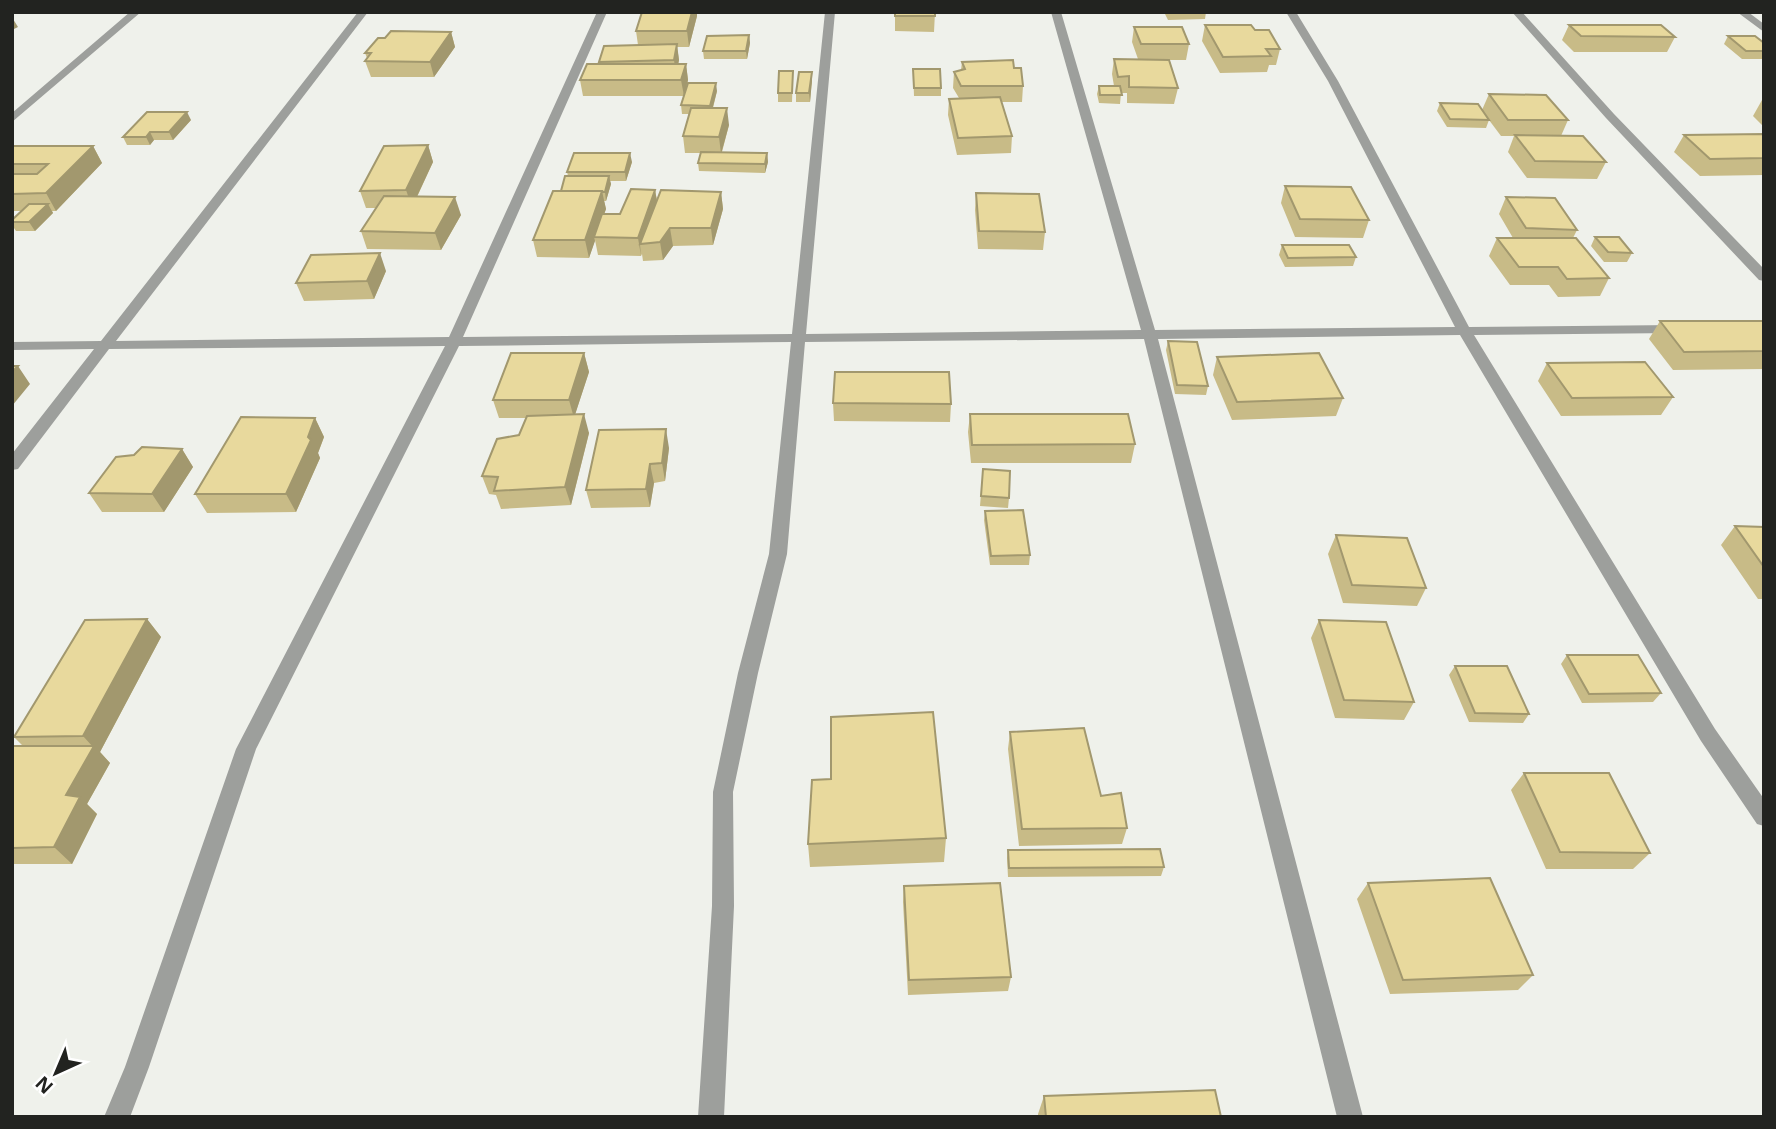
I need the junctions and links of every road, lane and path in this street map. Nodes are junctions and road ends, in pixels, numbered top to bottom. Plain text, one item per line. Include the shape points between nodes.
1 (136, 12) edge
2 (363, 12) edge
3 (601, 12) edge
4 (830, 12) edge
5 (1056, 12) edge
6 (1291, 12) edge
7 (1517, 12) edge
8 (1742, 12) edge
9 (1764, 29) edge
10 (12, 119) edge
11 (1764, 277) edge
12 (1696, 329) edge
13 (1465, 332) junction
14 (1150, 336) junction
15 (797, 340) junction
16 (454, 342) junction
17 (12, 345) edge
18 (104, 346) junction
19 (12, 465) edge
20 (1764, 817) edge
21 (117, 1117) edge
22 (711, 1117) edge
23 (1350, 1117) edge

1 - 10 street
2 - 18 street
3 - 16 street
4 - 15 street
5 - 14 street
6 - 13 street via 1333,81
7 - 11 street
8 - 9 street
12 - 13 street
13 - 14 street
13 - 20 street via 1708,735
14 - 15 street
14 - 23 street
15 - 16 street
15 - 22 street via 778,554 723,792 723,906
16 - 18 street
16 - 21 street via 246,749
17 - 18 street
18 - 19 street

